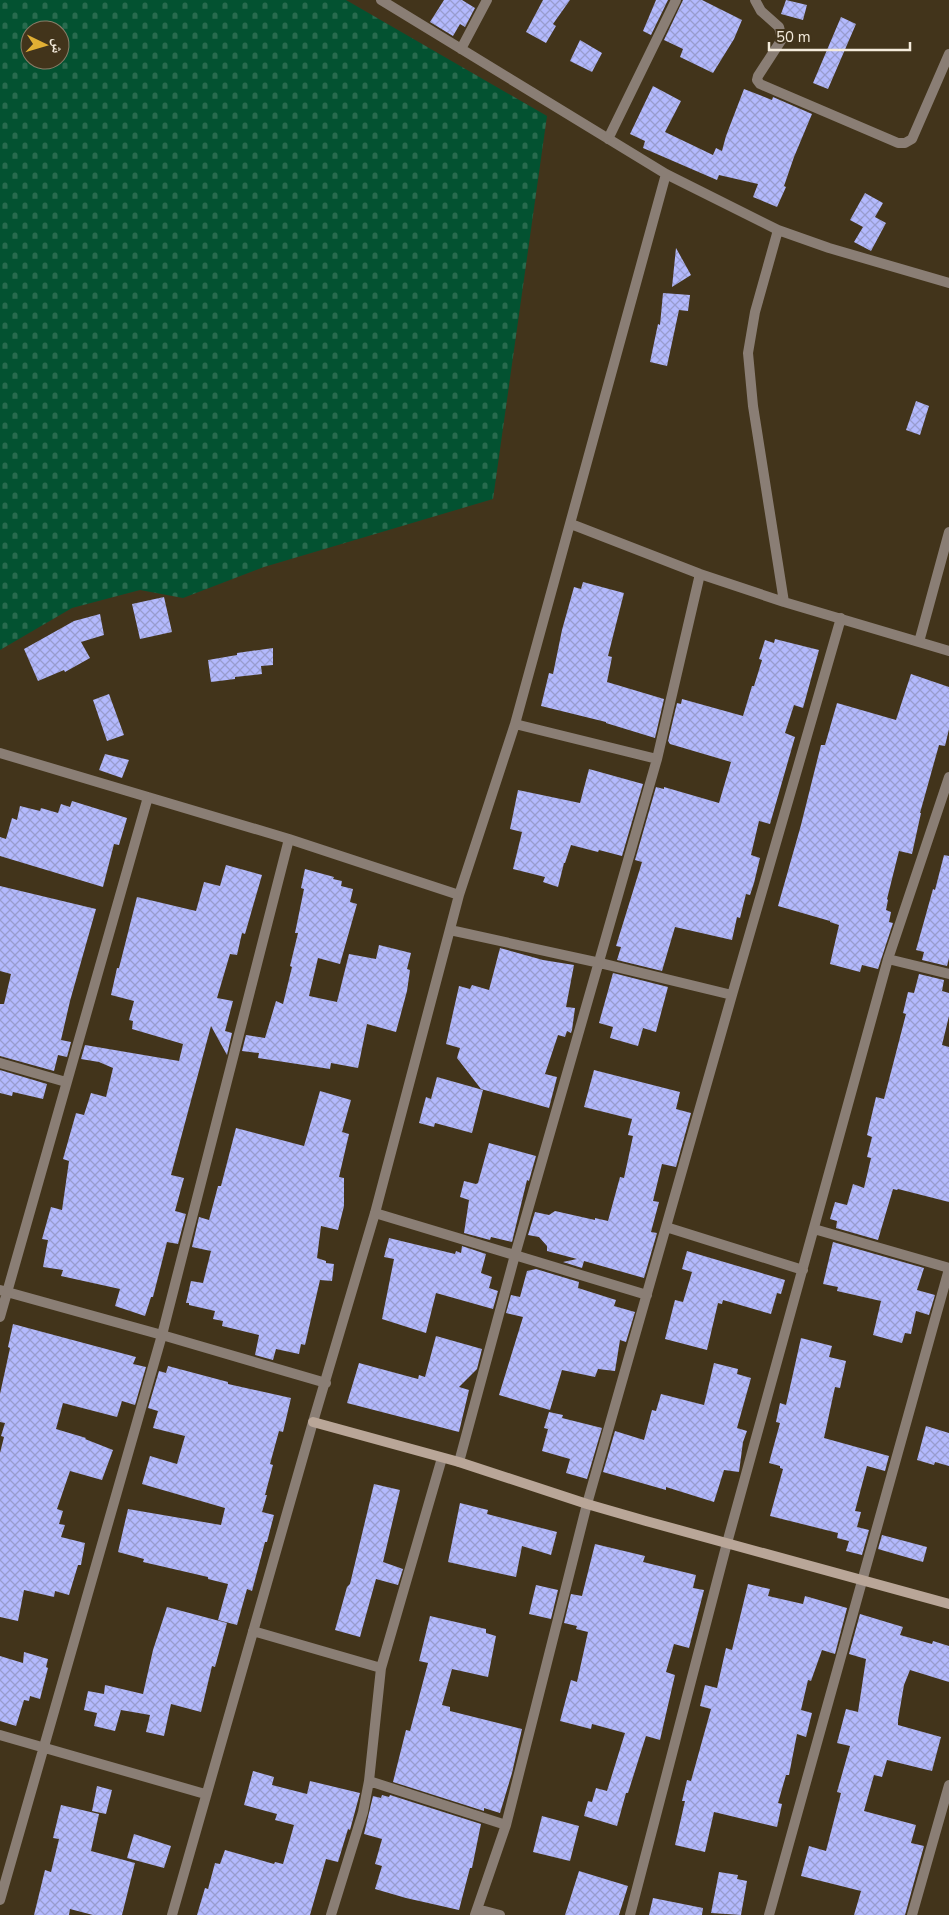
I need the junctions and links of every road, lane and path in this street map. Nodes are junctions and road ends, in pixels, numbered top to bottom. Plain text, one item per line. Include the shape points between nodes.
1 (382, 0) edge
2 (487, 0) edge
3 (676, 0) edge
4 (755, 0) edge
5 (461, 49) junction
6 (949, 54) edge
7 (608, 139) junction
8 (666, 174) junction
9 (778, 230) junction
10 (949, 283) edge
11 (570, 524) junction
12 (949, 532) edge
13 (700, 574) junction
14 (784, 602) junction
15 (841, 618) junction
16 (919, 642) junction
17 (949, 651) edge
18 (515, 724) junction
19 (0, 752) edge
20 (657, 759) junction
21 (949, 777) edge
22 (148, 798) junction
23 (290, 839) junction
24 (459, 895) junction
25 (450, 930) junction
26 (888, 959) junction
27 (600, 962) junction
28 (949, 974) edge
29 (732, 995) junction
30 (0, 1064) edge
31 (66, 1082) junction
32 (375, 1213) junction
33 (666, 1227) junction
34 (814, 1229) junction
35 (515, 1255) junction
36 (949, 1268) edge
37 (803, 1270) junction
38 (4, 1291) edge
39 (647, 1295) junction
40 (0, 1318) edge
41 (162, 1335) junction
42 (326, 1383) junction
43 (313, 1422) junction
44 (442, 1458) junction
45 (459, 1462) junction
46 (588, 1504) junction
47 (727, 1543) junction
48 (862, 1580) junction
49 (949, 1604) edge
50 (253, 1631) junction
51 (381, 1668) junction
52 (0, 1735) edge
53 (44, 1748) junction
54 (369, 1782) junction
55 (949, 1785) edge
56 (205, 1794) junction
57 (506, 1825) junction
58 (0, 1900) edge
59 (476, 1912) edge
60 (172, 1915) edge
61 (331, 1915) edge
62 (500, 1915) edge
63 (630, 1915) edge
64 (768, 1915) edge
65 (912, 1915) edge

1 - 5 street
2 - 5 street
3 - 7 street
4 - 6 street via 761,11 779,27 782,39 758,76 760,84 898,143 912,139
5 - 7 street
7 - 8 street
8 - 9 street
8 - 11 street
9 - 10 street
9 - 14 street via 755,312 748,352 753,406
11 - 13 street
11 - 18 street
12 - 16 street
13 - 14 street
13 - 20 street
14 - 15 street
15 - 16 street
15 - 29 street
16 - 17 street
18 - 20 street
18 - 24 street
19 - 22 street
20 - 27 street
21 - 26 street
22 - 23 street
22 - 31 street
23 - 24 street
23 - 41 street
24 - 25 street
25 - 27 street
25 - 32 street
26 - 28 street
26 - 34 street
27 - 29 street
27 - 35 street
29 - 33 street
30 - 31 street
31 - 38 street
32 - 35 street
32 - 42 street
33 - 37 street
33 - 39 street
34 - 36 street
34 - 37 street
35 - 39 street
35 - 45 street
36 - 48 street
37 - 47 street
38 - 40 street
38 - 41 street
39 - 46 street
41 - 42 street
41 - 53 street
42 - 43 street
43 - 44 street
43 - 50 street
44 - 45 street
44 - 51 street
45 - 46 street
46 - 47 street
46 - 57 street
47 - 48 street
47 - 63 street
48 - 49 street
48 - 64 street
50 - 51 street
50 - 56 street
51 - 54 street
52 - 53 street
53 - 56 street
53 - 58 street
54 - 57 street
54 - 61 street
55 - 65 street
56 - 60 street
57 - 59 street
59 - 62 street

